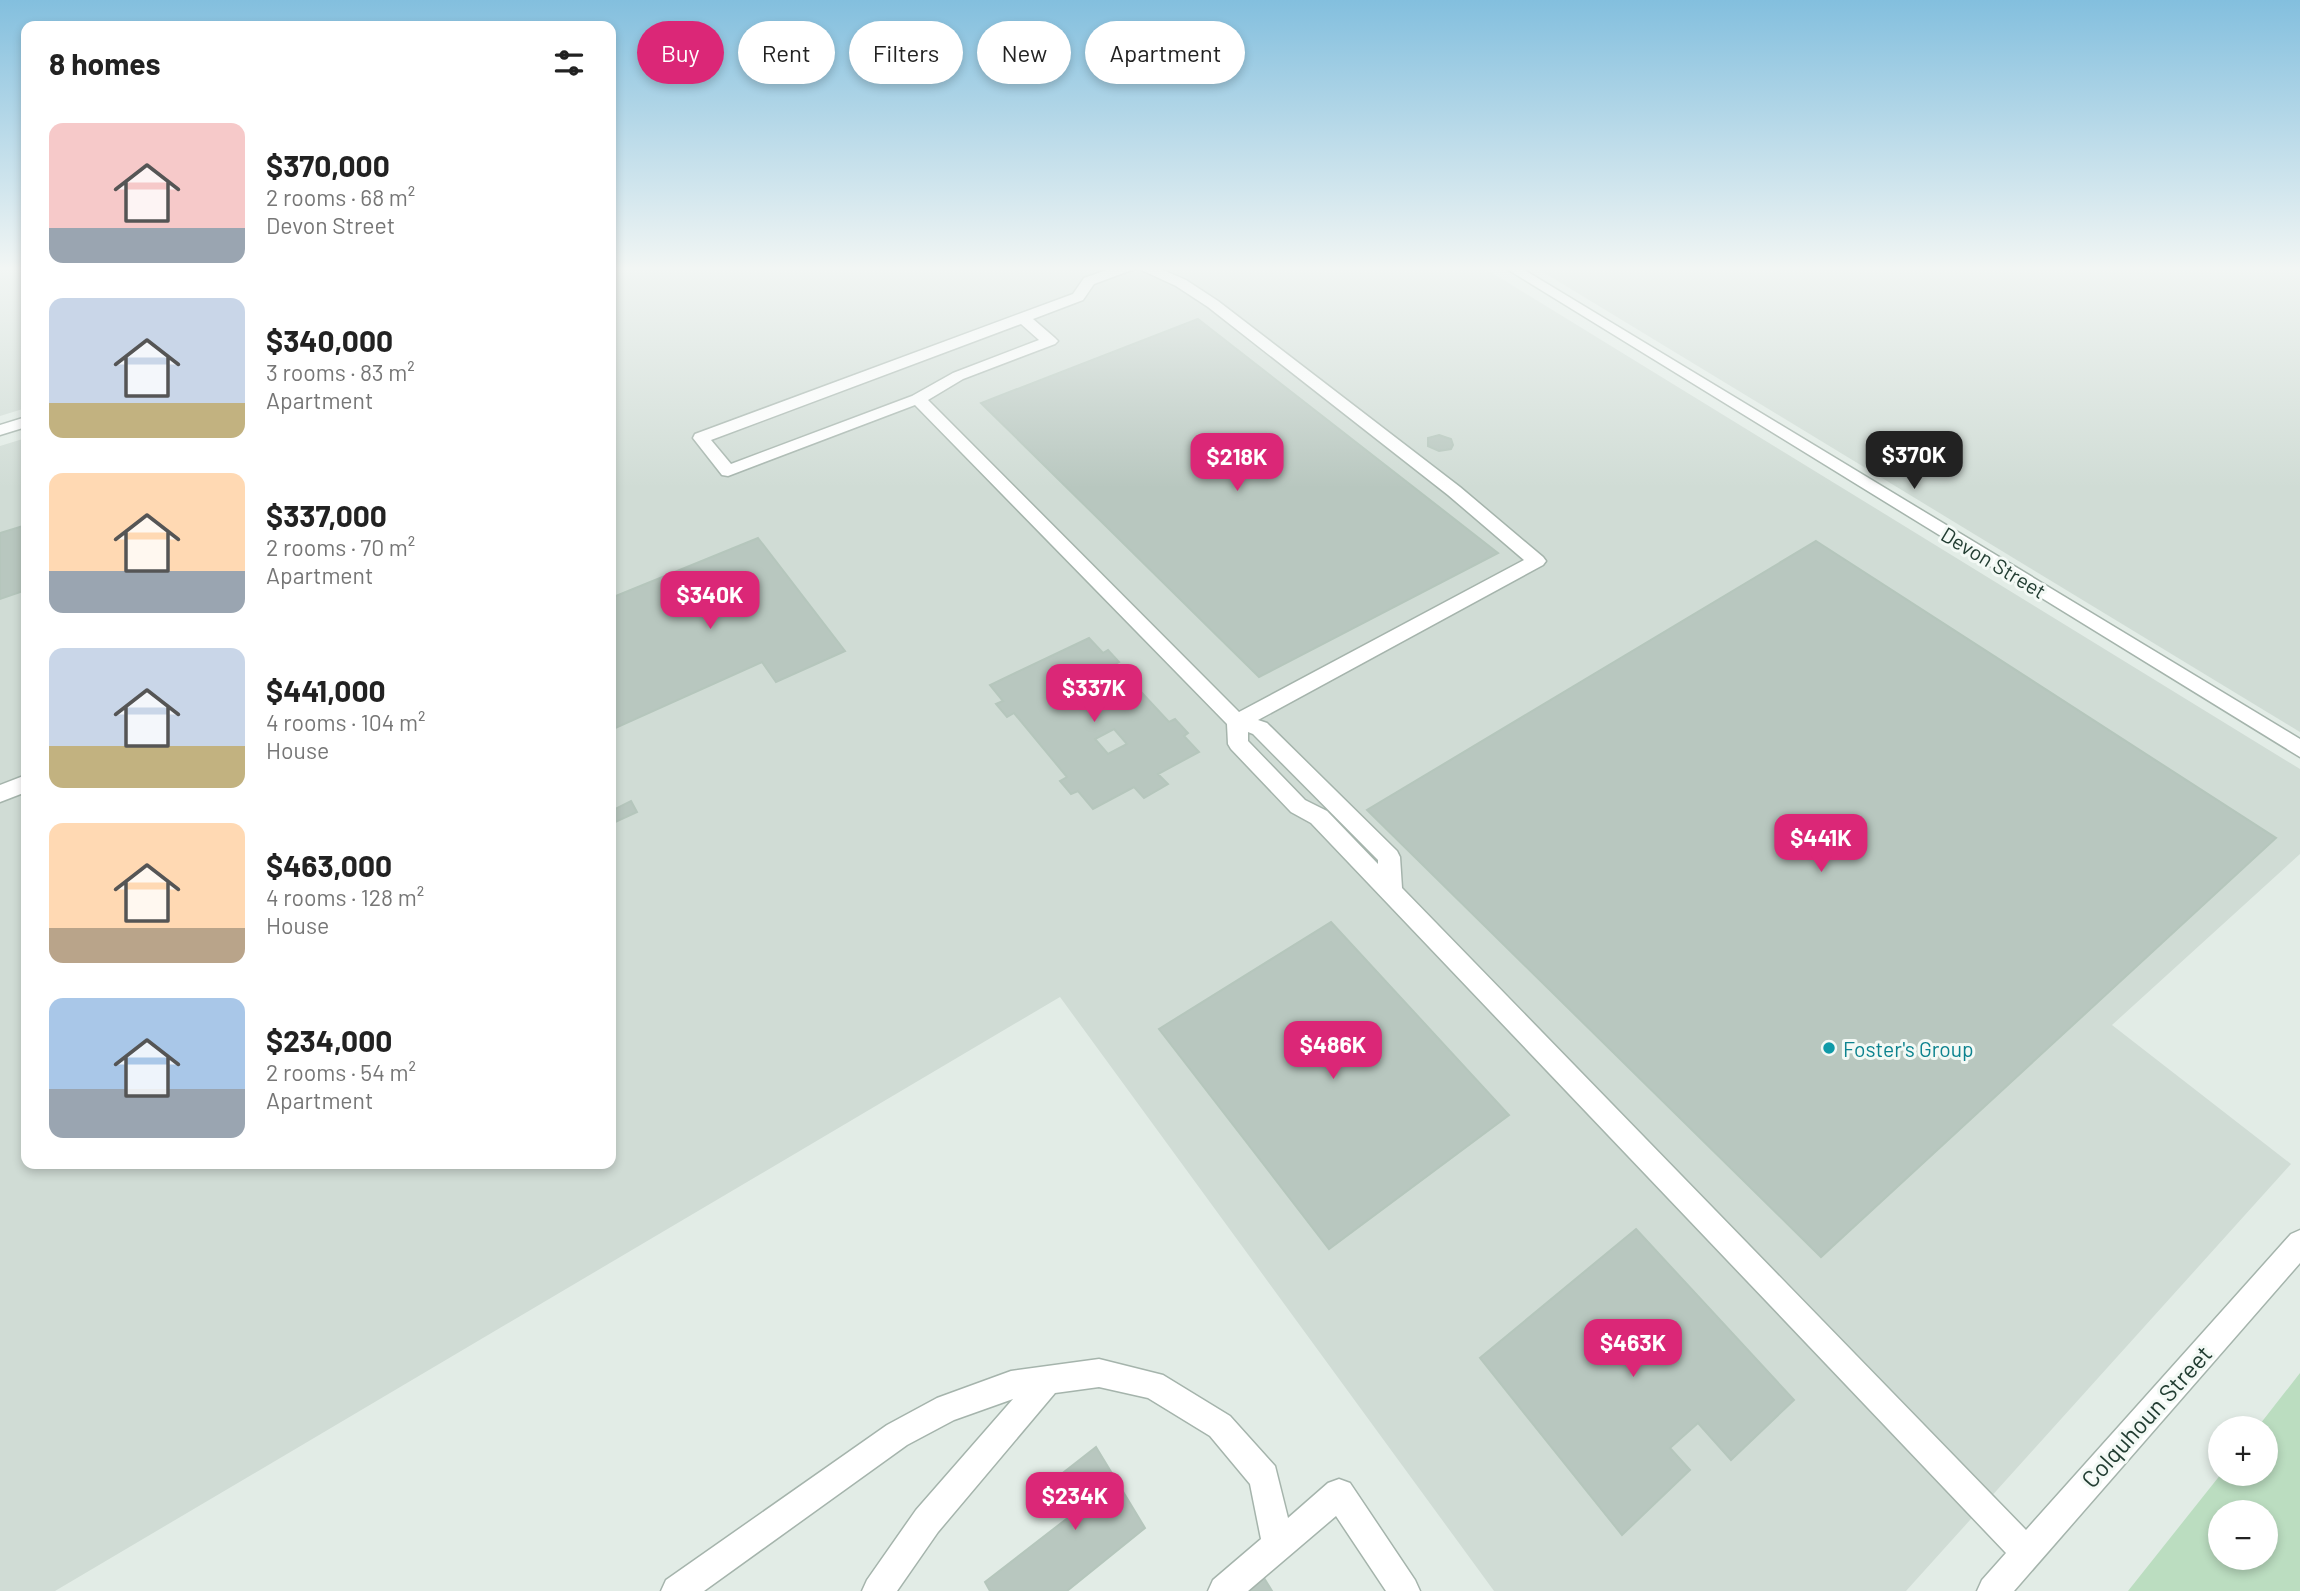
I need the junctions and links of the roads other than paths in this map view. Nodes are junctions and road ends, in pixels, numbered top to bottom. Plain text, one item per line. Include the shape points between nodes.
1 (963, 340) edge
2 (1049, 340) edge
3 (1260, 340) edge
4 (1631, 340) edge
5 (918, 399) junction
6 (21, 424) edge
7 (0, 430) edge
8 (1237, 722) junction
9 (2300, 749) edge
10 (21, 785) edge
11 (0, 794) edge
12 (1391, 893) junction
13 (2300, 1242) edge
14 (1048, 1380) junction
15 (1278, 1545) junction
16 (2026, 1552) junction
17 (677, 1591) edge
18 (878, 1591) edge
19 (1224, 1591) edge
20 (1405, 1591) edge
21 (1993, 1591) edge

1 - 5 street via 701,438 727,471
2 - 5 street via 958,376
3 - 8 street via 1537,561
4 - 9 street, Devon Street
5 - 8 street
6 - 7 street
8 - 12 street via 1238,744 1298,806 1319,817
8 - 12 street via 1260,728 1389,857
10 - 11 street
12 - 16 street
13 - 16 street, Colquhoun Street
14 - 15 street via 1099,1373 1153,1385 1220,1426 1264,1477
14 - 17 street via 1011,1385 947,1408 897,1435
14 - 18 street via 927,1521
15 - 19 street
15 - 20 street via 1339,1494
16 - 21 street, Colquhoun Street

